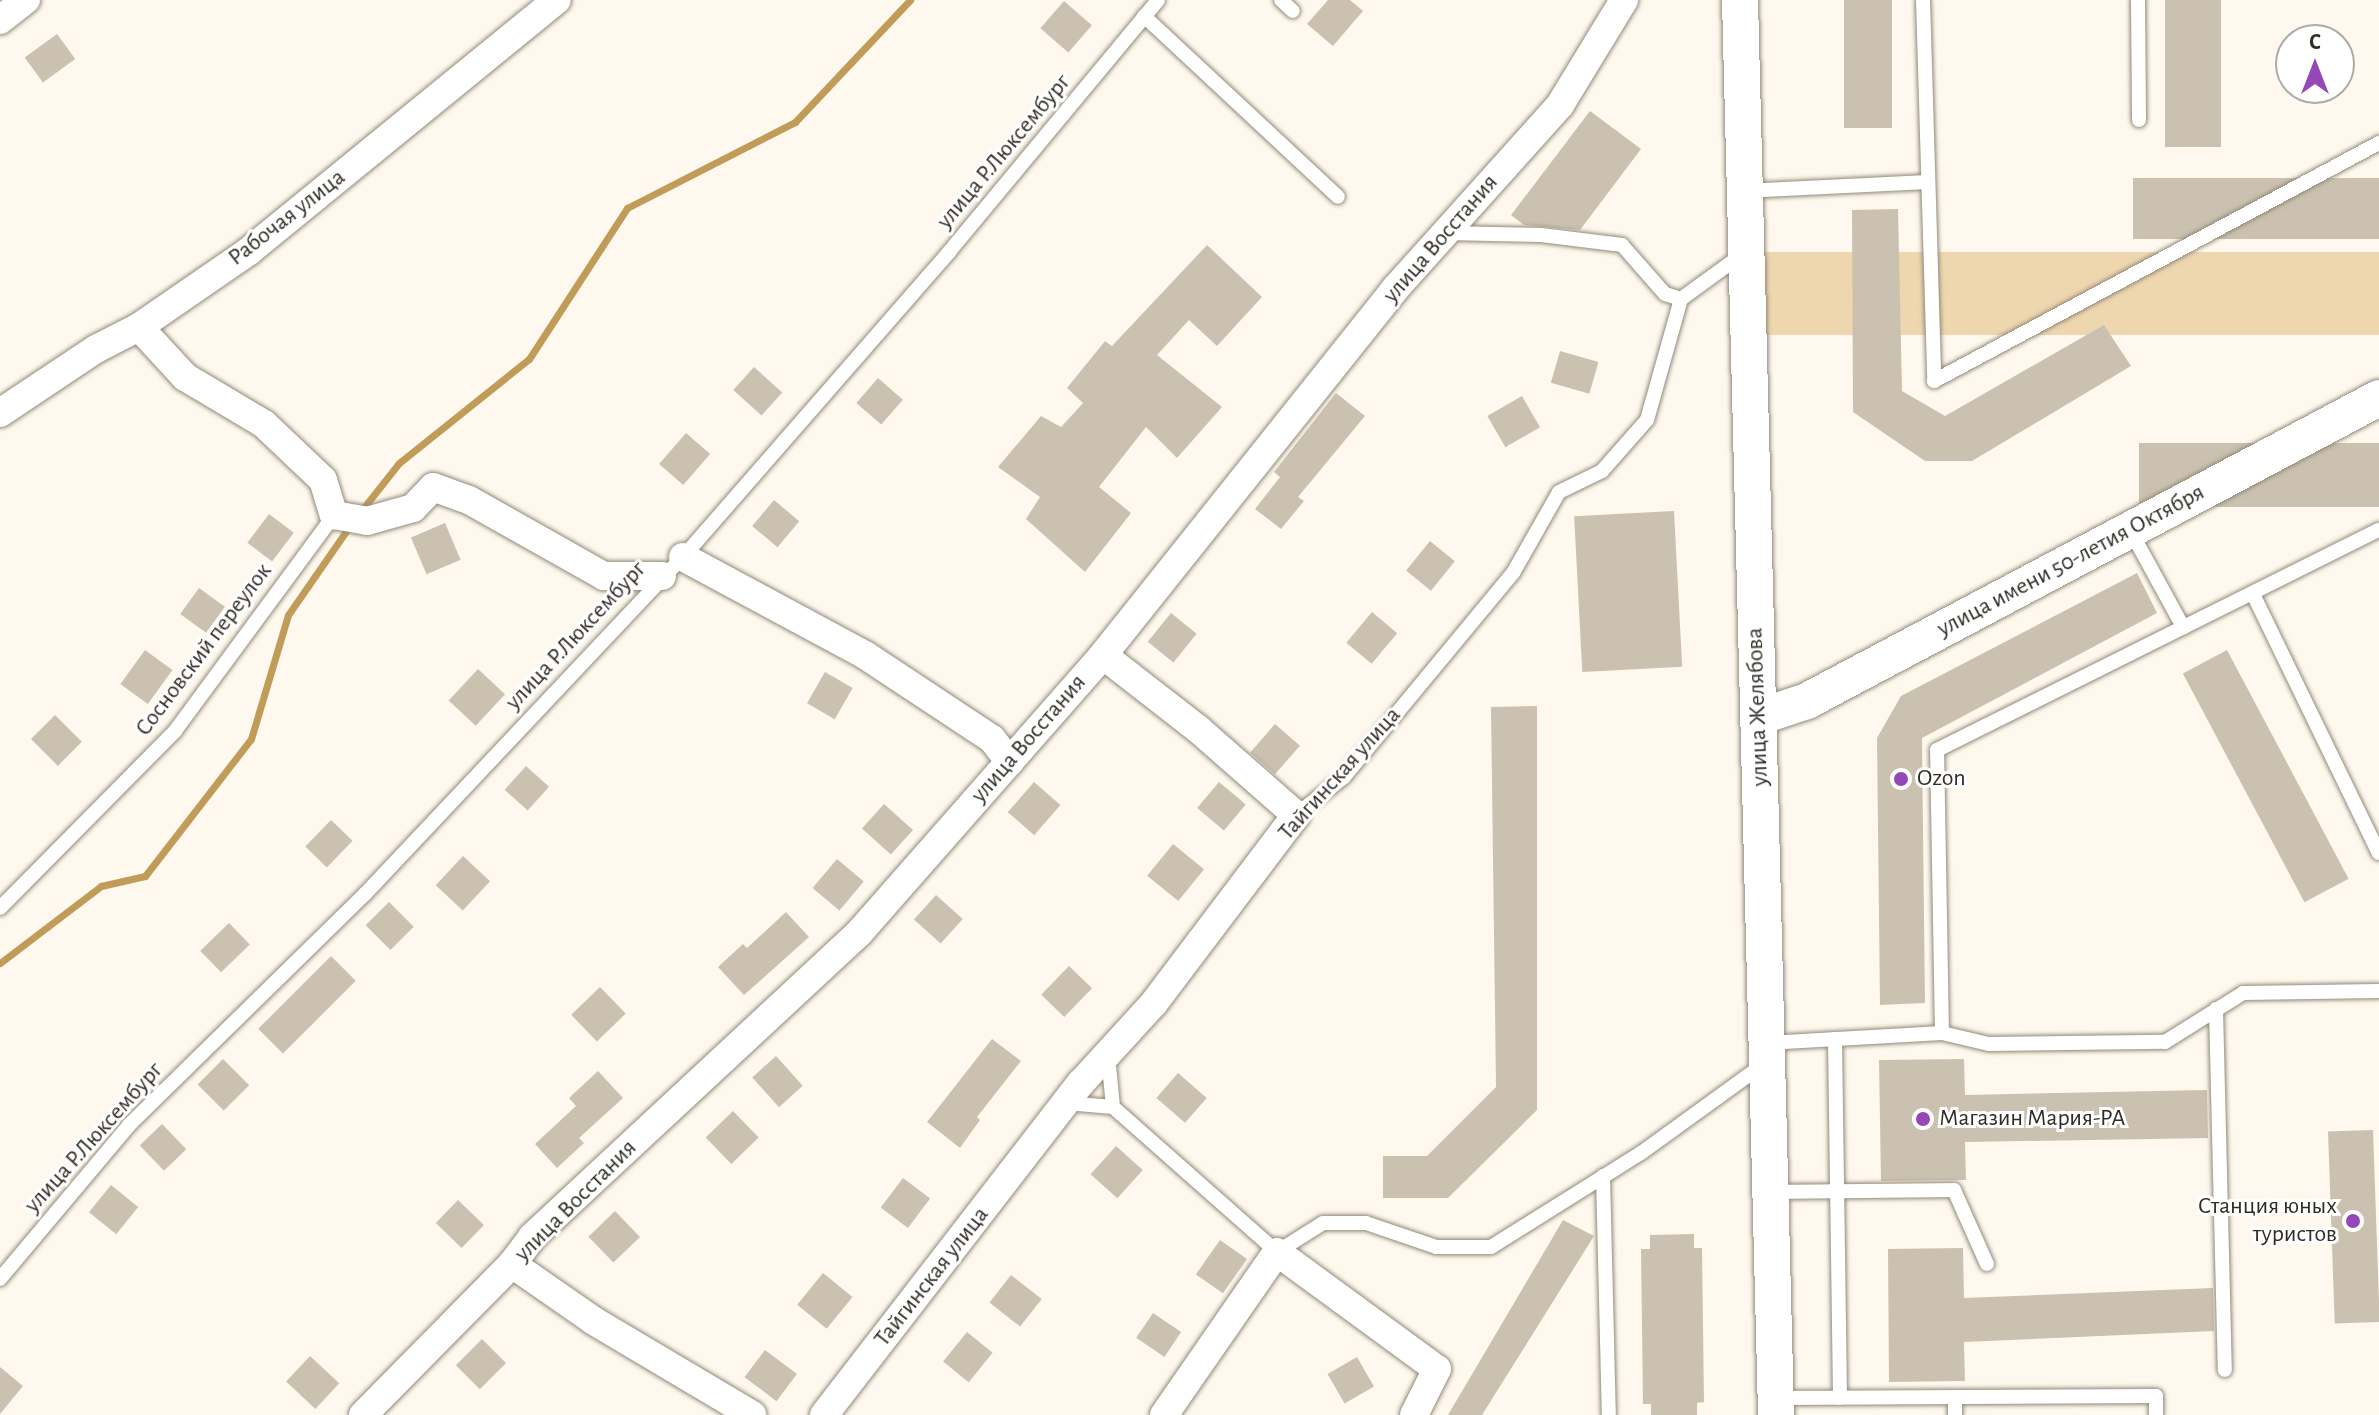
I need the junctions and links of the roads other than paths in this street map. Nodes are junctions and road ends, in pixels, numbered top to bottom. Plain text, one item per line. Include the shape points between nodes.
1 (26, 0) edge
2 (557, 0) edge
3 (1158, 0) edge
4 (1281, 0) edge
5 (1624, 0) edge
6 (1740, 0) edge
7 (1923, 0) edge
8 (2138, 0) edge
9 (1293, 11) dead end
10 (1144, 16) junction
11 (0, 20) edge
12 (2139, 120) dead end
13 (2379, 143) edge
14 (1926, 182) junction
15 (1745, 191) junction
16 (1338, 197) dead end
17 (1445, 233) junction
18 (1745, 252) junction
19 (1681, 299) junction
20 (139, 327) junction
21 (2379, 398) edge
22 (3, 404) edge
23 (334, 515) junction
24 (2130, 530) junction
25 (2379, 530) edge
26 (683, 557) junction
27 (662, 576) junction
28 (2253, 594) junction
29 (2183, 627) junction
30 (1103, 655) junction
31 (1759, 717) junction
32 (1010, 762) junction
33 (1296, 815) junction
34 (2379, 853) edge
35 (0, 908) edge
36 (2379, 991) edge
37 (2216, 1009) junction
38 (1942, 1033) junction
39 (1835, 1039) junction
40 (1767, 1052) junction
41 (1108, 1054) junction
42 (1066, 1103) junction
43 (1113, 1107) junction
44 (1603, 1176) junction
45 (1771, 1192) junction
46 (1837, 1192) junction
47 (1277, 1252) junction
48 (512, 1264) junction
49 (1987, 1264) dead end
50 (0, 1279) edge
51 (2225, 1370) dead end
52 (1840, 1398) junction
53 (1955, 1398) junction
54 (1776, 1406) edge
55 (363, 1415) edge
56 (752, 1415) edge
57 (824, 1415) edge
58 (1164, 1415) edge
59 (1414, 1415) edge
60 (1609, 1415) edge
61 (1955, 1415) edge
62 (2156, 1415) edge

1 - 11 street
2 - 20 street, Рабочая улица via 249,251
3 - 10 lane, улица Р.Люксембург
4 - 9 lane
5 - 17 street, улица Восстания via 1560,105
6 - 15 street, улица Желябова
7 - 14 lane
8 - 12 lane
10 - 16 lane
10 - 26 lane, улица Р.Люксембург via 949,252
13 - 14 lane via 1934,381
14 - 15 lane
15 - 18 street, улица Желябова
17 - 19 lane via 1541,235 1622,245 1665,294
17 - 30 street, улица Восстания
18 - 19 lane
18 - 31 street, улица Желябова
19 - 33 lane, Тайгинская улица via 1647,420 1602,471 1559,492 1513,573 1344,777
20 - 22 street, Рабочая улица
20 - 23 street via 185,377 264,424 323,480
21 - 24 street, улица имени 50-летия Октября
23 - 27 street via 367,521 413,508 433,487 469,500 604,576
23 - 35 lane, Сосновский переулок via 175,731
24 - 29 lane
24 - 31 street, улица имени 50-летия Октября via 1807,701
25 - 28 lane
26 - 27 lane, улица Р.Люксембург
26 - 32 street via 865,655 992,739
27 - 50 lane, улица Р.Люксембург via 365,894 129,1125
28 - 29 lane
28 - 34 lane
29 - 38 lane via 1937,750
30 - 32 street, улица Восстания
30 - 33 street
31 - 40 street, улица Желябова
32 - 48 street, улица Восстания via 859,933 532,1237
33 - 41 street, Тайгинская улица via 1154,1003
36 - 37 lane via 2243,993
37 - 38 lane via 2165,1042 1989,1044
37 - 51 lane
38 - 39 lane
39 - 40 lane
39 - 46 lane
40 - 44 lane
40 - 45 street, улица Желябова
41 - 42 street, Тайгинская улица
41 - 43 lane
42 - 43 lane
42 - 57 street, Тайгинская улица
43 - 47 lane
44 - 47 lane via 1491,1247 1436,1247 1366,1223 1323,1223
44 - 60 lane
45 - 46 lane
45 - 54 street, улица Желябова
46 - 49 lane via 1954,1190
46 - 52 lane
47 - 58 street
47 - 59 street via 1437,1369
48 - 55 street, улица Восстания
48 - 56 street via 594,1321
52 - 53 lane
52 - 54 lane
53 - 61 lane
53 - 62 lane via 2156,1396

